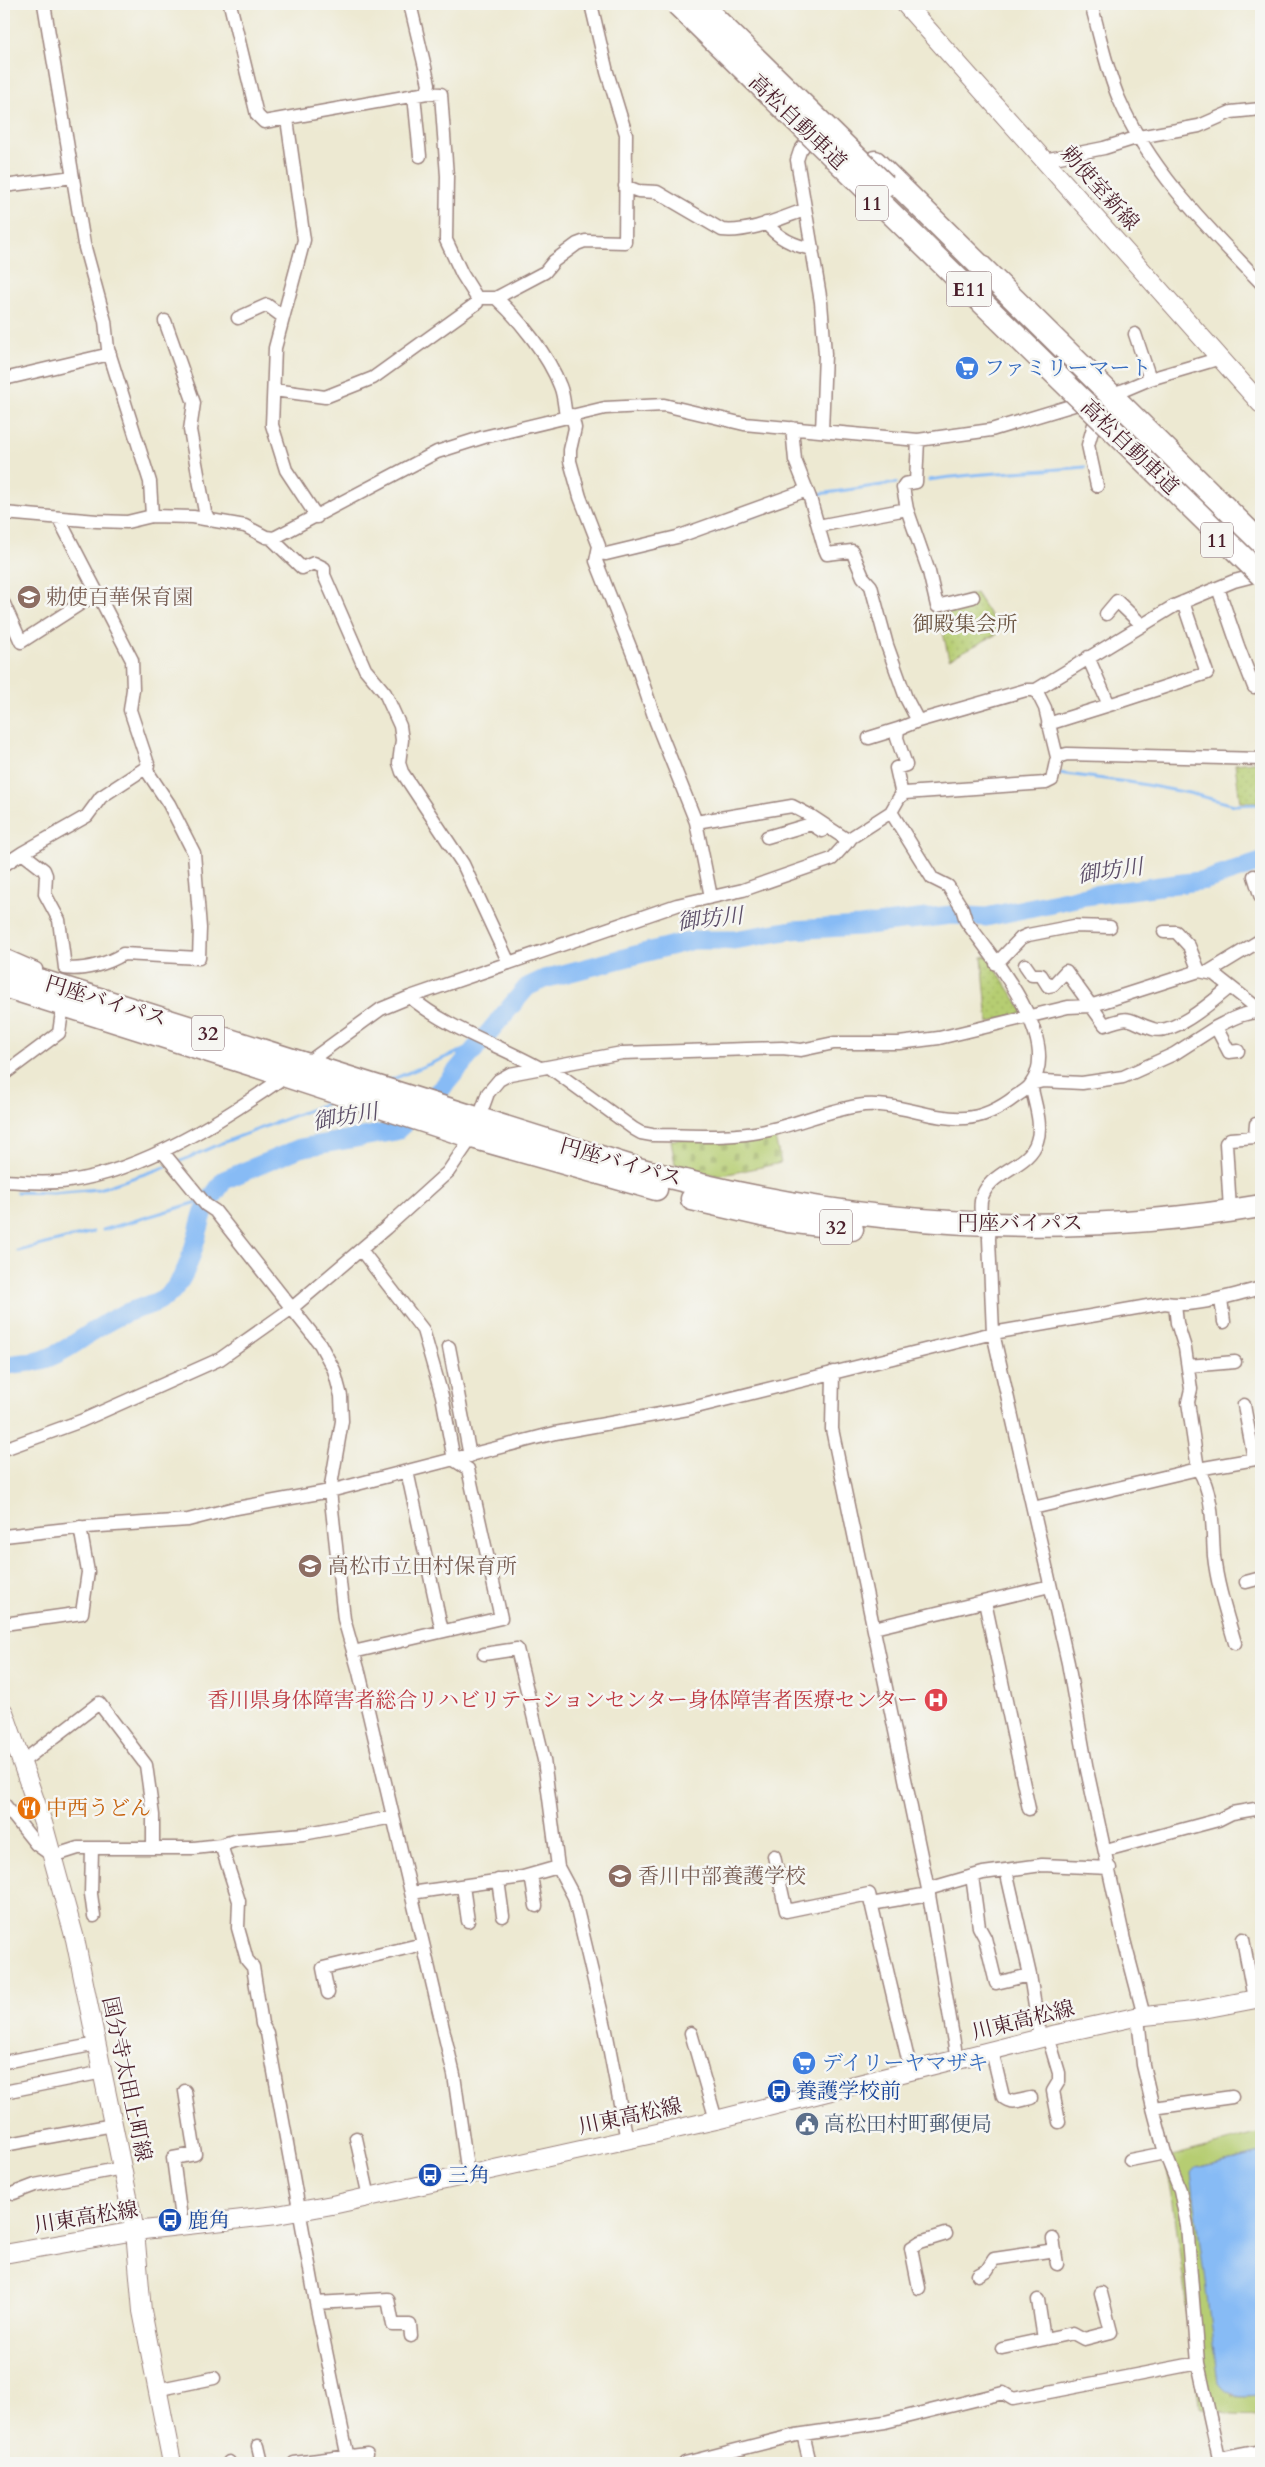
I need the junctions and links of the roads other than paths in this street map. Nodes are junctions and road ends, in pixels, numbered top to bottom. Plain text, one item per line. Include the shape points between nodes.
1 (44, 4) edge
2 (230, 4) edge
3 (410, 4) edge
4 (591, 4) edge
5 (666, 4) edge
6 (678, 4) edge
7 (700, 4) edge
8 (713, 4) edge
9 (905, 4) edge
10 (1091, 4) edge
11 (420, 94) junction
12 (1261, 109) edge
13 (287, 119) junction
14 (1139, 137) junction
15 (808, 140) junction
16 (420, 156) dead end
17 (1044, 160) junction
18 (73, 178) junction
19 (4, 186) edge
20 (625, 186) junction
21 (804, 210) junction
22 (766, 223) junction
23 (812, 249) junction
24 (1261, 283) edge
25 (477, 298) junction
26 (496, 298) junction
27 (238, 318) dead end
28 (283, 318) junction
29 (165, 321) dead end
30 (1134, 334) dead end
31 (110, 354) junction
32 (1221, 358) junction
33 (4, 379) edge
34 (1150, 380) junction
35 (274, 390) junction
36 (1111, 394) junction
37 (1076, 404) junction
38 (1261, 404) edge
39 (569, 416) junction
40 (1095, 422) junction
41 (792, 428) junction
42 (822, 430) junction
43 (918, 440) junction
44 (1097, 486) dead end
45 (809, 494) junction
46 (907, 508) junction
47 (4, 513) edge
48 (152, 516) junction
49 (317, 517) junction
50 (59, 519) junction
51 (209, 520) junction
52 (818, 526) junction
53 (271, 538) junction
54 (1261, 543) edge
55 (598, 553) junction
56 (1261, 553) edge
57 (1259, 577) edge
58 (1218, 588) junction
59 (97, 593) junction
60 (973, 597) dead end
61 (1183, 602) junction
62 (4, 604) edge
63 (1106, 614) dead end
64 (1142, 625) junction
65 (1088, 657) junction
66 (1254, 687) dead end
67 (1036, 690) junction
68 (1109, 705) junction
69 (918, 720) junction
70 (1048, 724) junction
71 (898, 729) junction
72 (869, 738) dead end
73 (1057, 757) junction
74 (1261, 759) edge
75 (147, 767) junction
76 (902, 795) junction
77 (891, 812) junction
78 (696, 822) junction
79 (767, 838) dead end
80 (847, 844) junction
81 (22, 853) junction
82 (4, 865) edge
83 (1254, 876) dead end
84 (711, 897) junction
85 (1261, 898) edge
86 (1110, 927) dead end
87 (1164, 932) dead end
88 (1261, 940) edge
89 (4, 955) edge
90 (509, 963) junction
91 (996, 964) junction
92 (1025, 965) dead end
93 (4, 969) edge
94 (1204, 971) junction
95 (4, 986) edge
96 (1230, 987) junction
97 (410, 997) junction
98 (63, 1005) junction
99 (1090, 1006) junction
100 (1261, 1012) edge
101 (1031, 1016) junction
102 (1216, 1027) junction
103 (1238, 1052) dead end
104 (310, 1061) junction
105 (545, 1068) junction
106 (4, 1074) edge
107 (286, 1076) junction
108 (1031, 1084) junction
109 (404, 1105) junction
110 (1256, 1124) dead end
111 (475, 1128) junction
112 (162, 1151) junction
113 (4, 1181) edge
114 (1261, 1206) edge
115 (1230, 1210) junction
116 (1261, 1220) edge
117 (987, 1229) junction
118 (361, 1250) junction
119 (1261, 1288) edge
120 (1221, 1299) junction
121 (1175, 1305) junction
122 (292, 1308) junction
123 (1224, 1322) dead end
124 (993, 1333) junction
125 (449, 1347) dead end
126 (1235, 1362) dead end
127 (1188, 1366) junction
128 (833, 1372) junction
129 (1244, 1405) dead end
130 (4, 1449) edge
131 (470, 1456) junction
132 (1257, 1459) edge
133 (454, 1460) junction
134 (1198, 1469) junction
135 (406, 1471) junction
136 (330, 1491) junction
137 (1033, 1508) junction
138 (80, 1527) junction
139 (4, 1536) edge
140 (1261, 1578) edge
141 (1246, 1582) dead end
142 (1050, 1586) junction
143 (985, 1602) junction
144 (4, 1624) edge
145 (874, 1628) junction
146 (442, 1631) junction
147 (1235, 1643) dead end
148 (353, 1652) junction
149 (484, 1654) dead end
150 (5, 1720) edge
151 (22, 1762) junction
152 (4, 1804) edge
153 (1261, 1808) edge
154 (1029, 1809) dead end
155 (393, 1817) junction
156 (221, 1845) junction
157 (153, 1847) junction
158 (92, 1848) junction
159 (1106, 1850) junction
160 (53, 1856) junction
161 (774, 1856) dead end
162 (558, 1867) junction
163 (1110, 1868) junction
164 (1006, 1870) junction
165 (531, 1874) junction
166 (972, 1876) junction
167 (498, 1880) junction
168 (463, 1886) junction
169 (929, 1892) junction
170 (411, 1894) junction
171 (871, 1904) junction
172 (536, 1906) dead end
173 (94, 1916) dead end
174 (503, 1916) dead end
175 (468, 1921) dead end
176 (1243, 1939) dead end
177 (424, 1944) junction
178 (1030, 1976) junction
179 (328, 1993) dead end
180 (1258, 1998) edge
181 (1141, 2016) junction
182 (690, 2033) dead end
183 (1044, 2037) junction
184 (97, 2044) junction
185 (992, 2051) junction
186 (957, 2060) junction
187 (4, 2062) edge
188 (103, 2072) junction
189 (911, 2072) junction
190 (185, 2091) dead end
191 (4, 2092) edge
192 (1232, 2097) dead end
193 (1031, 2098) dead end
194 (1153, 2108) junction
195 (716, 2120) junction
196 (1059, 2122) dead end
197 (114, 2125) junction
198 (356, 2138) dead end
199 (626, 2140) junction
200 (4, 2145) edge
201 (1165, 2153) junction
202 (1130, 2160) dead end
203 (122, 2168) junction
204 (468, 2175) junction
205 (14, 2193) dead end
206 (369, 2197) junction
207 (299, 2211) junction
208 (182, 2226) junction
209 (135, 2231) junction
210 (946, 2234) dead end
211 (4, 2254) edge
212 (1057, 2264) dead end
213 (978, 2275) dead end
214 (918, 2288) dead end
215 (1101, 2293) dead end
216 (1038, 2300) dead end
217 (316, 2303) junction
218 (411, 2336) dead end
219 (1044, 2339) junction
220 (1002, 2348) dead end
221 (1198, 2363) junction
222 (214, 2378) dead end
223 (156, 2390) junction
224 (803, 2434) junction
225 (258, 2446) dead end
226 (367, 2454) dead end
227 (1261, 2456) edge
228 (348, 2460) edge
229 (172, 2463) edge
230 (262, 2463) edge
231 (294, 2463) edge
232 (685, 2463) edge
233 (810, 2463) edge
234 (1222, 2463) edge

1 - 18 street
2 - 13 street via 257,115 264,122
3 - 11 street via 429,84
4 - 20 street via 626,134
5 - 15 highway, 11
6 - 57 highway, 高松自動車道 / E11, bridge
7 - 56 highway, 高松自動車道 / E11, bridge
8 - 36 highway, 11
9 - 17 main road, 勅使室新線
10 - 14 street via 1119,98
11 - 13 street
11 - 16 street
11 - 25 street via 441,94 447,176 446,240
12 - 14 street via 1231,112 1198,126
13 - 28 street via 304,240
14 - 17 street
14 - 24 street via 1201,220
15 - 21 street via 797,160
15 - 37 highway, 11
17 - 32 main road, 勅使室新線
18 - 19 street
18 - 31 street via 85,249 105,322
20 - 22 street via 638,191 657,192 722,230
20 - 26 street via 625,242 585,241 577,244 545,272
21 - 22 street
21 - 23 street
22 - 23 street via 789,242
23 - 42 street via 825,354
25 - 26 street
25 - 35 street via 477,303 373,378 325,397
26 - 39 street via 523,327 554,372
27 - 28 street via 267,305
28 - 35 street via 275,348
29 - 51 street via 194,403 190,430
30 - 34 street
31 - 33 street
31 - 48 street via 150,482
32 - 34 street
32 - 38 main road, 勅使室新線
34 - 36 street
35 - 49 street via 272,425 279,450 286,470
36 - 37 street
36 - 54 highway, 11
37 - 40 highway, 11
37 - 43 street via 990,430
39 - 41 street via 605,408 653,405 725,421
39 - 49 street via 438,452
39 - 55 street via 575,428 570,461 599,546
40 - 44 street via 1088,445
40 - 57 highway, 11
41 - 42 street
41 - 45 street via 795,460
42 - 43 street
43 - 46 street via 916,482 903,486
45 - 52 street
45 - 55 street via 677,537 606,554
46 - 52 street
46 - 60 street via 937,606
47 - 50 street
48 - 50 street via 127,522
48 - 51 street
49 - 53 street
50 - 59 street
51 - 53 street via 245,526
52 - 69 street via 827,554 852,551 863,577 871,586 887,645 906,698
53 - 90 street via 302,568 314,563 324,568 324,575 365,669 385,693 400,726 399,763 402,772 463,864
55 - 78 street via 596,561
57 - 58 street
58 - 61 street
58 - 66 street
59 - 62 street via 21,642
59 - 75 street via 132,660 130,710
61 - 64 street
61 - 68 street via 1206,673
63 - 64 street via 1117,601
64 - 65 street
65 - 67 street
65 - 68 street
67 - 69 street
67 - 70 street
68 - 70 street
69 - 71 street
70 - 73 street
71 - 72 street
71 - 76 street via 906,765 896,768
73 - 74 street via 1084,754
73 - 76 street via 1052,780 1046,783
75 - 81 street via 101,797 87,816
75 - 81 street via 194,853 199,958 123,954 114,960 82,968 64,968 59,920 45,894 46,875
76 - 77 street
77 - 80 street via 852,837
77 - 91 street via 932,878 948,886 966,921
78 - 80 street via 792,806 811,816
78 - 84 street
79 - 80 street via 811,824
80 - 84 street via 832,858 743,890
81 - 82 street
83 - 85 street
84 - 90 street via 677,904
86 - 91 street via 1074,926 1028,935
87 - 94 street via 1176,932
88 - 94 street
89 - 104 street via 46,974 105,990
90 - 97 street
91 - 101 street
92 - 99 street via 1032,975 1041,975 1048,986 1053,985 1066,970
93 - 104 highway, 円座バイパス / 32
94 - 96 street
94 - 99 street
95 - 98 highway, 円座バイパス / 32
96 - 99 street via 1188,1019 1154,1030 1127,1018 1105,1025
96 - 100 street
97 - 104 street via 380,1009
97 - 105 street via 484,1041
98 - 106 street via 59,1033
98 - 107 highway, 円座バイパス / 32
99 - 101 street via 1068,1007
100 - 102 street via 1238,1015
101 - 105 street via 933,1039 898,1043 834,1043 801,1050 622,1053
101 - 108 street via 1040,1048 1039,1064
102 - 103 street via 1229,1052
102 - 108 street via 1174,1054 1123,1077 1082,1083 1043,1081
104 - 107 street
104 - 109 highway, 円座バイパス / 32
105 - 108 street via 634,1129 652,1134 742,1135 863,1105 885,1106 933,1117 967,1118 1008,1103
105 - 111 street via 510,1074 500,1080 488,1093
107 - 109 highway, 円座バイパス / 32
107 - 112 street via 238,1108
108 - 117 street via 1039,1124 1038,1140 1034,1150 989,1184 981,1202
109 - 111 highway, 円座バイパス / 32
110 - 115 street via 1255,1137 1230,1139 1226,1143
111 - 117 highway, 円座バイパス / 32 via 687,1198 788,1220 938,1238
111 - 118 street via 448,1172
112 - 113 street via 120,1169 76,1180
112 - 122 street via 206,1205 215,1211
114 - 115 highway, 円座バイパス / 32
115 - 117 highway, 円座バイパス / 32 via 1111,1223
116 - 117 highway, 円座バイパス / 32 via 1112,1238
117 - 124 street
118 - 122 street
118 - 133 street via 423,1330 442,1396
119 - 120 street
120 - 121 street
120 - 123 street
121 - 124 street via 1165,1303
121 - 127 street
122 - 130 street via 220,1359 81,1422
122 - 136 street via 320,1344 334,1370 341,1396 342,1421
124 - 128 street
124 - 137 street
125 - 131 street
126 - 127 street
127 - 134 street via 1191,1389 1188,1402
128 - 131 street via 688,1410 555,1433
128 - 145 street via 832,1429
129 - 132 street
131 - 133 street
132 - 134 street
133 - 135 street
133 - 146 street via 468,1469 502,1618
134 - 137 street
134 - 147 street via 1204,1478 1213,1521 1214,1555
135 - 136 street
135 - 146 street
136 - 138 street via 188,1520
136 - 148 street via 344,1619
137 - 142 street
138 - 139 street
138 - 144 street via 88,1572 82,1613
140 - 141 street
142 - 143 street
142 - 159 street
143 - 145 street
143 - 154 street
145 - 169 street
146 - 148 street
148 - 155 street
149 - 162 street via 517,1649 544,1760
150 - 151 main road, 国分寺太田上町線
151 - 157 street via 99,1703 146,1765 153,1816
151 - 160 main road, 国分寺太田上町線
152 - 160 street via 36,1844
153 - 159 street via 1232,1813 1218,1820
155 - 156 street
155 - 170 street
156 - 157 street
156 - 207 street via 239,1901 238,1928 247,1960 253,1968 262,2024 268,2033
157 - 158 street
158 - 160 street via 78,1848
158 - 173 street
159 - 163 street
160 - 184 main road, 国分寺太田上町線 via 75,1939
161 - 171 street via 786,1911 869,1894
162 - 165 street
162 - 199 street via 574,1897 606,2031
163 - 164 street via 1042,1865
163 - 181 street
164 - 166 street
164 - 178 street
165 - 167 street
165 - 172 street
166 - 169 street
166 - 178 street via 979,1927 985,1938 996,1983
167 - 168 street
167 - 174 street
168 - 170 street
168 - 175 street
169 - 171 street
169 - 186 street
170 - 177 street
171 - 189 street
176 - 180 street
177 - 179 street via 323,1968
177 - 204 street via 454,2075
178 - 183 street
180 - 181 main road, 川東高松線 via 1193,2011
181 - 183 main road, 川東高松線
181 - 194 street via 1143,2065
182 - 195 street
183 - 185 main road, 川東高松線
183 - 196 street via 1060,2073 1054,2091
184 - 187 street
184 - 188 main road, 国分寺太田上町線
185 - 186 main road, 川東高松線
185 - 193 street via 1003,2097 1013,2102
186 - 189 main road, 川東高松線
188 - 191 street
188 - 197 main road, 国分寺太田上町線
189 - 195 main road, 川東高松線
190 - 208 street via 196,2154 173,2158
192 - 194 street
194 - 201 street
195 - 199 main road, 川東高松線
197 - 200 street
197 - 203 main road, 国分寺太田上町線
198 - 206 street
199 - 204 main road, 川東高松線
201 - 202 street
201 - 221 street via 1180,2190 1187,2225
203 - 205 street via 35,2185
203 - 209 main road, 国分寺太田上町線
204 - 206 main road, 川東高松線
206 - 207 main road, 川東高松線
207 - 208 main road, 川東高松線
207 - 217 street
208 - 209 main road, 川東高松線
209 - 211 main road, 川東高松線
209 - 223 main road, 国分寺太田上町線 via 142,2312
210 - 214 street via 911,2248
212 - 213 street via 1054,2244 994,2259
215 - 219 street via 1111,2332 1084,2340 1073,2333
216 - 219 street
217 - 218 street via 388,2299 393,2325 410,2325
217 - 228 street
219 - 220 street
221 - 224 street via 1013,2399 1003,2394 885,2422
221 - 234 street
222 - 223 street
223 - 229 main road, 国分寺太田上町線
224 - 232 street
224 - 233 street
225 - 230 street
226 - 228 street
227 - 234 highway
228 - 231 street

